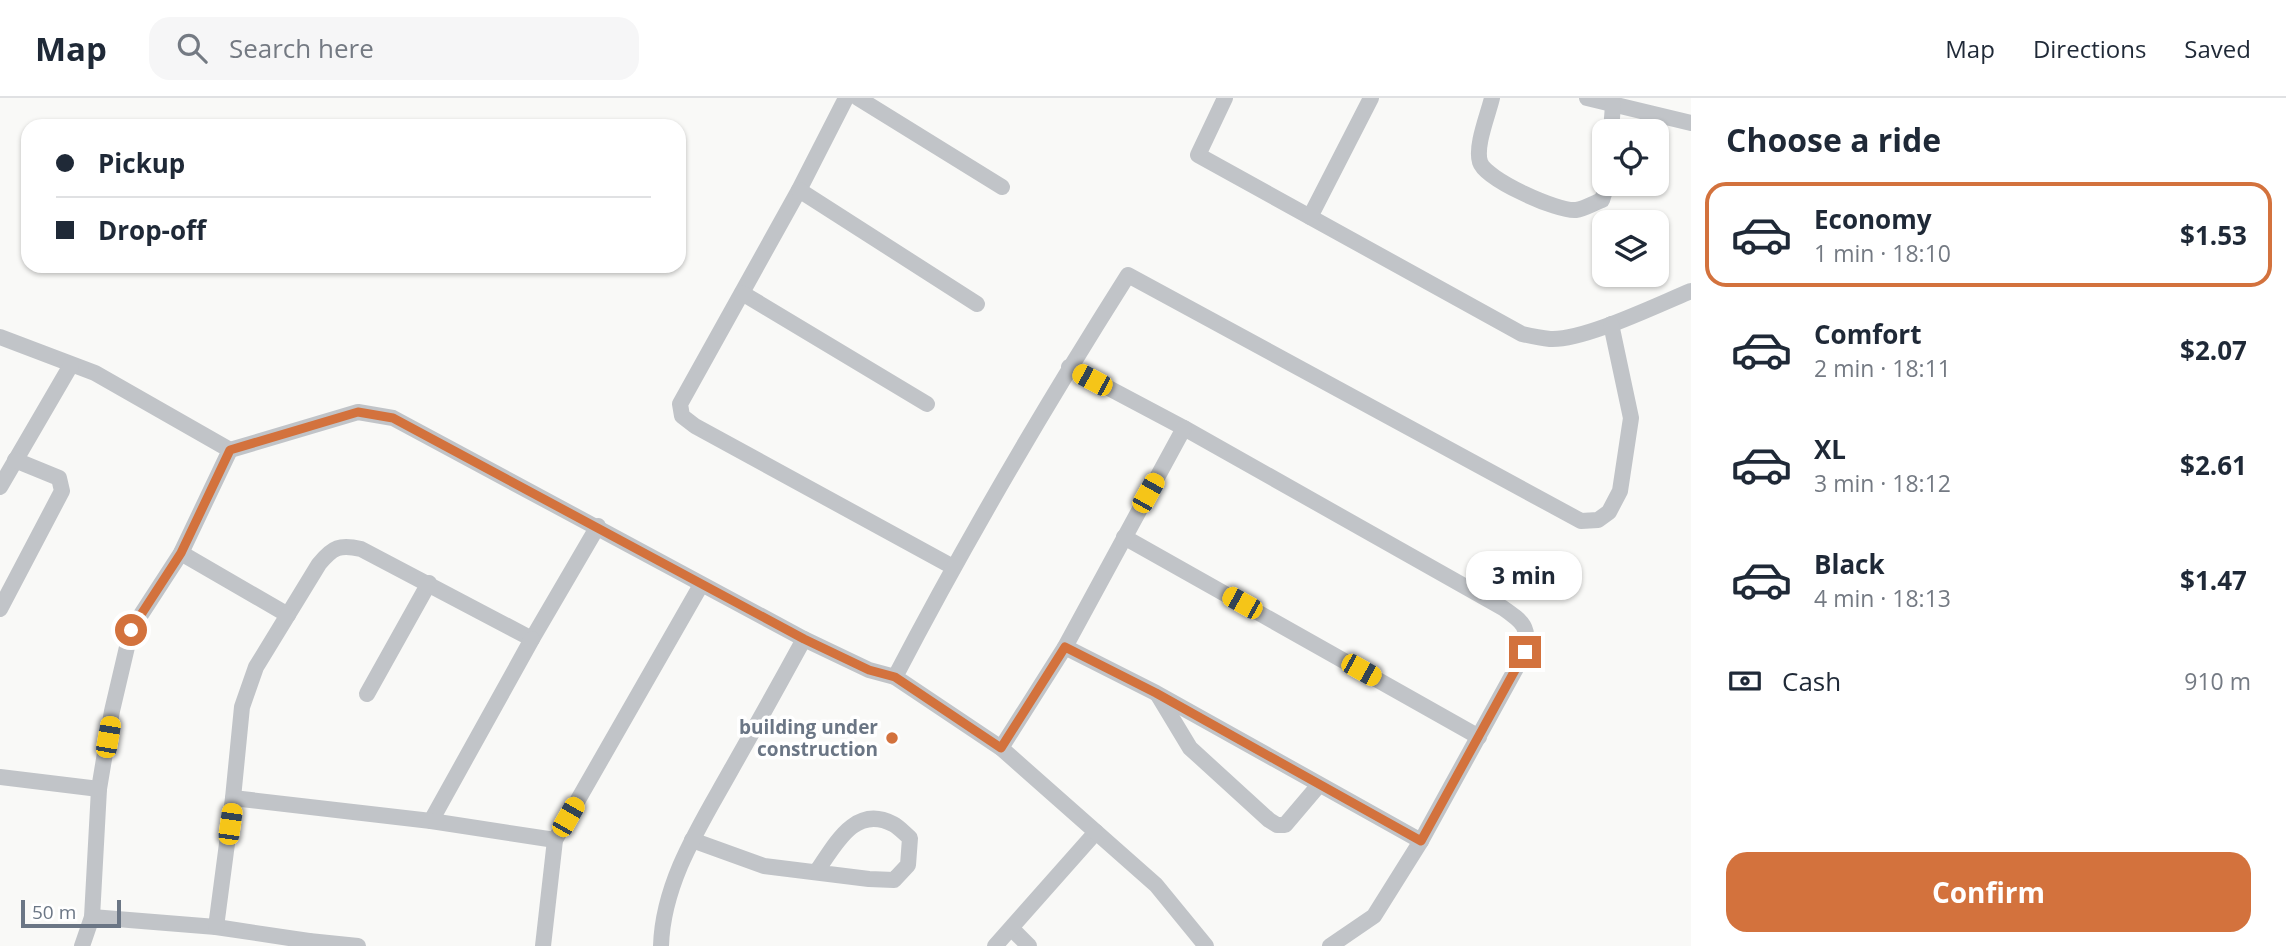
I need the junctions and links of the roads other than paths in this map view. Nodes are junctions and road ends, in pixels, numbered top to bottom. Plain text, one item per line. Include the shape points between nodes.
1 (846, 98) edge
2 (858, 98) edge
3 (1225, 98) edge
4 (1371, 98) edge
5 (1492, 98) edge
6 (1587, 98) edge
7 (1613, 105) junction
8 (1612, 119) edge
9 (1691, 123) edge
10 (1002, 187) dead end
11 (799, 190) junction
12 (1603, 196) edge
13 (1310, 217) junction
14 (1691, 291) edge
15 (742, 293) junction
16 (977, 304) dead end
17 (1611, 324) junction
18 (0, 338) edge
19 (71, 365) junction
20 (1069, 368) junction
21 (928, 404) dead end
22 (1184, 428) junction
23 (230, 450) junction
24 (15, 460) junction
25 (0, 487) edge
26 (598, 526) junction
27 (1124, 537) junction
28 (181, 553) junction
29 (953, 567) junction
30 (429, 583) junction
31 (701, 585) junction
32 (0, 609) edge
33 (288, 615) junction
34 (532, 639) junction
35 (804, 639) junction
36 (1065, 647) junction
37 (895, 677) junction
38 (1156, 693) junction
39 (367, 694) dead end
40 (1479, 737) junction
41 (1001, 748) junction
42 (0, 778) edge
43 (1320, 785) junction
44 (99, 789) junction
45 (233, 798) junction
46 (431, 821) junction
47 (1096, 832) junction
48 (555, 840) junction
49 (692, 840) junction
50 (1421, 841) junction
51 (817, 871) junction
52 (92, 917) junction
53 (216, 928) junction
54 (1012, 929) junction
55 (309, 943) edge
56 (82, 946) edge
57 (358, 946) edge
58 (543, 946) edge
59 (661, 946) edge
60 (995, 946) edge
61 (1029, 946) edge
62 (1206, 946) edge
63 (1330, 946) edge

1 - 11 street
2 - 10 street
3 - 13 street via 1198,155
4 - 13 street
5 - 12 street via 1479,145 1483,170 1544,202 1575,210
6 - 7 street
7 - 8 street
7 - 9 street
11 - 15 street
11 - 16 street
13 - 17 street via 1522,334 1571,337
14 - 17 street
15 - 21 street
15 - 29 street via 680,404 682,416
17 - 20 street via 1631,418 1620,491 1609,512 1598,520 1581,521 1128,275
18 - 19 street
19 - 23 street via 95,373
19 - 24 street
20 - 22 street
20 - 29 street
22 - 27 street
22 - 40 street via 1521,621 1528,636 1525,652
23 - 26 street via 358,412 393,418
23 - 28 street
24 - 25 street
24 - 32 street via 59,478 62,491
26 - 31 street
26 - 34 street
27 - 36 street
27 - 40 street
28 - 33 street
28 - 44 street via 131,630
29 - 37 street
30 - 33 street via 362,549 346,546 330,550 318,564
30 - 34 street
30 - 39 street
31 - 35 street
31 - 48 street
33 - 45 street via 256,667 242,707
34 - 46 street
35 - 37 street via 869,670
35 - 49 street
36 - 38 street
36 - 41 street
37 - 41 street
38 - 43 street
38 - 43 street via 1190,748 1277,825 1285,825
40 - 50 street
41 - 47 street
42 - 44 street
43 - 50 street
44 - 52 street
45 - 46 street
45 - 53 street
46 - 48 street
47 - 54 street
47 - 62 street via 1156,886
48 - 58 street
49 - 51 street via 764,866
49 - 59 street via 676,875
50 - 63 street via 1374,916
51 - 51 street via 894,880 908,865 910,838 892,823 869,818 847,828
52 - 53 street
52 - 56 street
53 - 55 street
54 - 60 street
54 - 61 street
55 - 57 street

